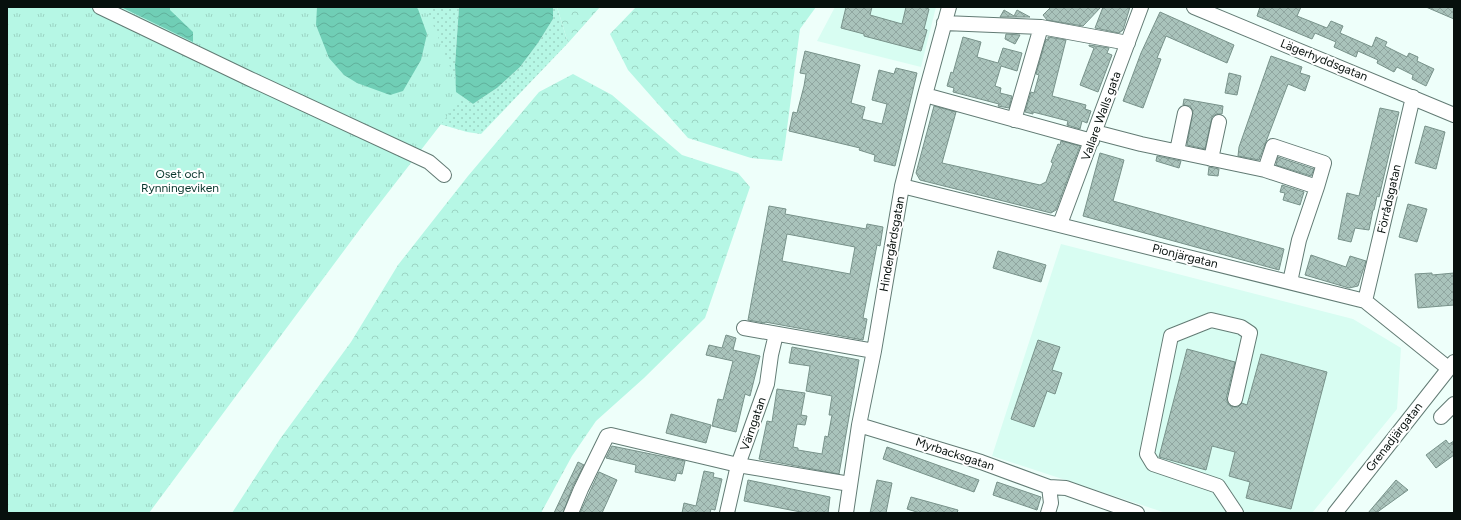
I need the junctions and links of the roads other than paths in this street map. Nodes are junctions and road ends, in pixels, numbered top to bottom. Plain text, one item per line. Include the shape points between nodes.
1 (100, 7) edge
2 (949, 7) edge
3 (1141, 7) edge
4 (1194, 7) edge
5 (944, 24) junction
6 (1041, 27) junction
7 (1128, 43) junction
8 (925, 95) junction
9 (1413, 97) junction
10 (1185, 113) dead end
11 (1454, 114) edge
12 (1014, 120) junction
13 (1219, 122) dead end
14 (1093, 137) junction
15 (1177, 151) junction
16 (1211, 159) junction
17 (1265, 170) junction
18 (444, 175) dead end
19 (902, 186) junction
20 (1317, 188) junction
21 (1060, 224) junction
22 (1290, 282) junction
23 (1365, 301) junction
24 (744, 328) dead end
25 (776, 334) junction
26 (874, 351) junction
27 (1451, 365) edge
28 (1235, 399) dead end
29 (1454, 404) edge
30 (1441, 417) dead end
31 (859, 425) junction
32 (738, 465) junction
33 (850, 484) junction
34 (1049, 487) junction
35 (571, 513) edge
36 (727, 513) edge
37 (846, 513) edge
38 (1048, 513) edge
39 (1137, 513) edge
40 (1236, 513) edge
41 (1335, 513) edge

1 - 18 street via 430,162
2 - 5 street, Hindergårdsgatan
3 - 7 street, Vallare Walls gata
4 - 9 street, Lägerhyddsgatan
5 - 6 street
5 - 8 street, Hindergårdsgatan
6 - 7 street
6 - 12 street
7 - 14 street, Vallare Walls gata
8 - 12 street
8 - 19 street, Hindergårdsgatan
9 - 11 street, Lägerhyddsgatan
9 - 23 street, Förrådsgatan
10 - 15 street
12 - 14 street
13 - 16 street
14 - 15 street
14 - 21 street, Vallare Walls gata
15 - 16 street
16 - 17 street
17 - 20 street
17 - 20 street via 1273,146 1324,163
19 - 21 street, Pionjärgatan
19 - 26 street, Hindergårdsgatan
20 - 22 street via 1299,240
21 - 22 street, Pionjärgatan
22 - 23 street, Pionjärgatan
23 - 27 street, Pionjärgatan
24 - 25 street
25 - 26 street
25 - 32 street, Värngatan via 767,384
26 - 31 street, Hindergårdsgatan
27 - 41 street, Grenadjärgatan
28 - 40 street via 1250,333 1241,327 1211,320 1171,336 1147,454 1153,464 1218,486
29 - 30 street
31 - 33 street, Hindergårdsgatan
31 - 34 street, Myrbacksgatan via 981,462
32 - 33 street
32 - 35 street via 607,436 580,489
32 - 36 street, Värngatan
33 - 37 street, Hindergårdsgatan
34 - 38 street via 1051,503
34 - 39 street, Myrbacksgatan via 1066,488

